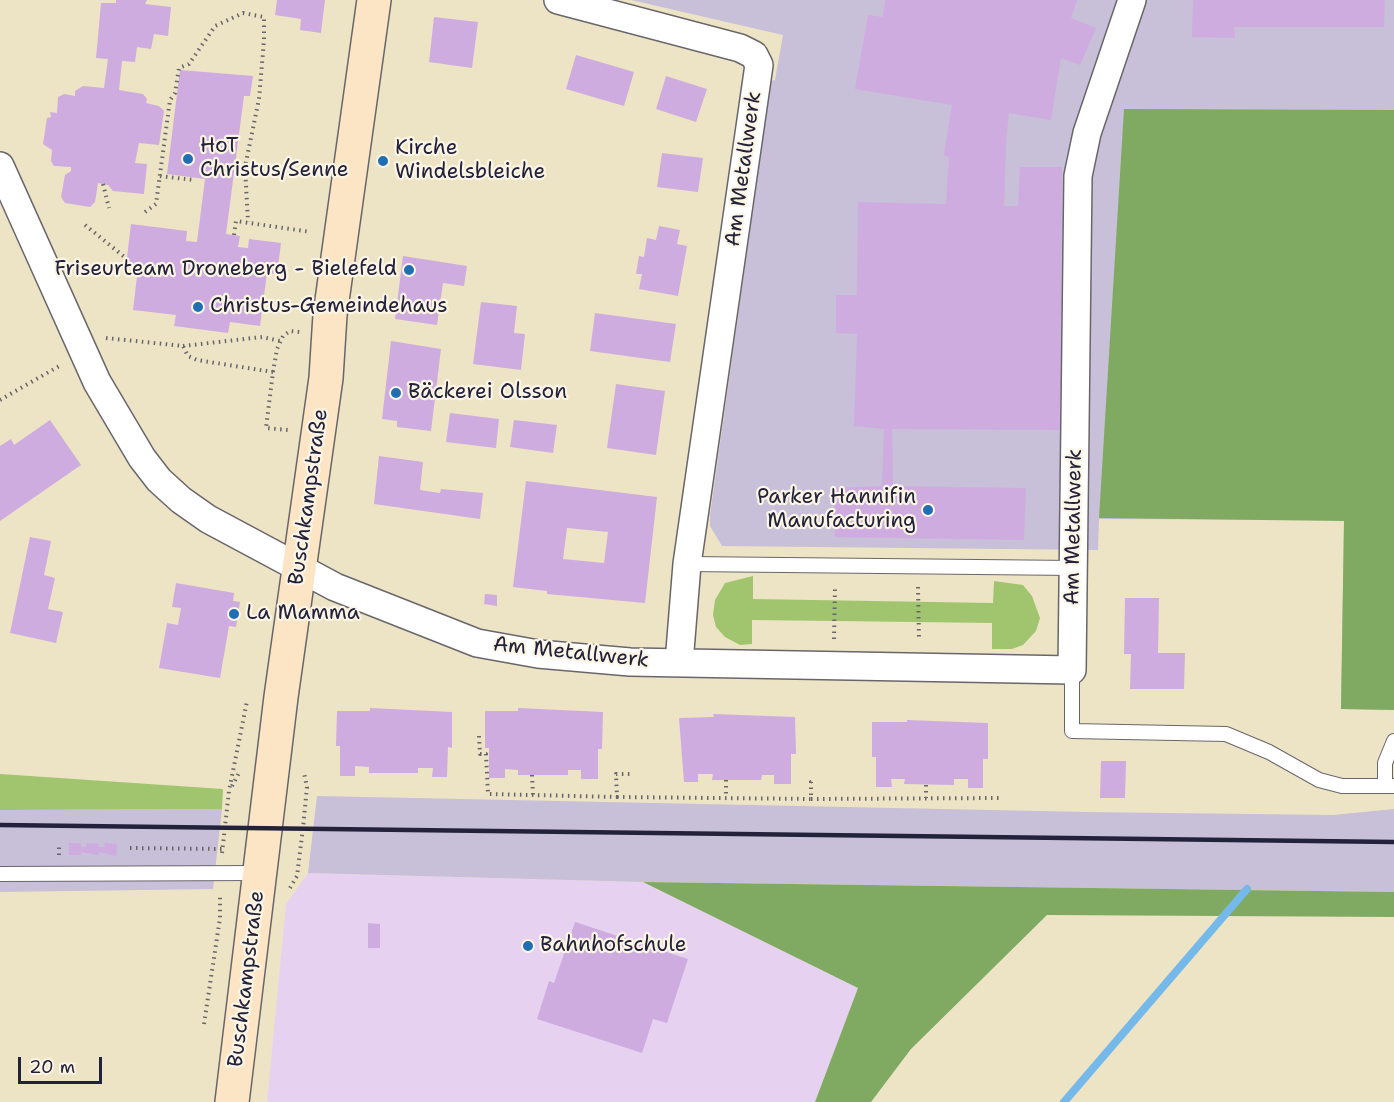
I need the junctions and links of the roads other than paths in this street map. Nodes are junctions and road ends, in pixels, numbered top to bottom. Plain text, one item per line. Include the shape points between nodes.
1 (374, 0) edge
2 (558, 0) edge
3 (1132, 0) edge
4 (0, 166) edge
5 (687, 564) junction
6 (299, 568) junction
7 (1074, 568) junction
8 (679, 663) junction
9 (1072, 670) junction
10 (1394, 741) edge
11 (1390, 786) edge
12 (259, 873) junction
13 (0, 874) edge
14 (232, 1102) edge

1 - 6 main road, Buschkampstraße
2 - 5 street, Am Metallwerk via 740,48 754,55 759,65
3 - 7 street, Am Metallwerk via 1087,133 1078,176
4 - 6 street, Am Metallwerk via 111,409 159,480 208,519
5 - 7 lane
5 - 8 street, Am Metallwerk
6 - 8 street, Am Metallwerk via 397,614 477,643 538,654
6 - 12 main road, Buschkampstraße
7 - 9 street, Am Metallwerk
8 - 9 street, Am Metallwerk
9 - 11 lane via 1072,731 1226,734 1319,780 1342,786
10 - 11 lane via 1385,764
12 - 13 lane
12 - 14 main road, Buschkampstraße

